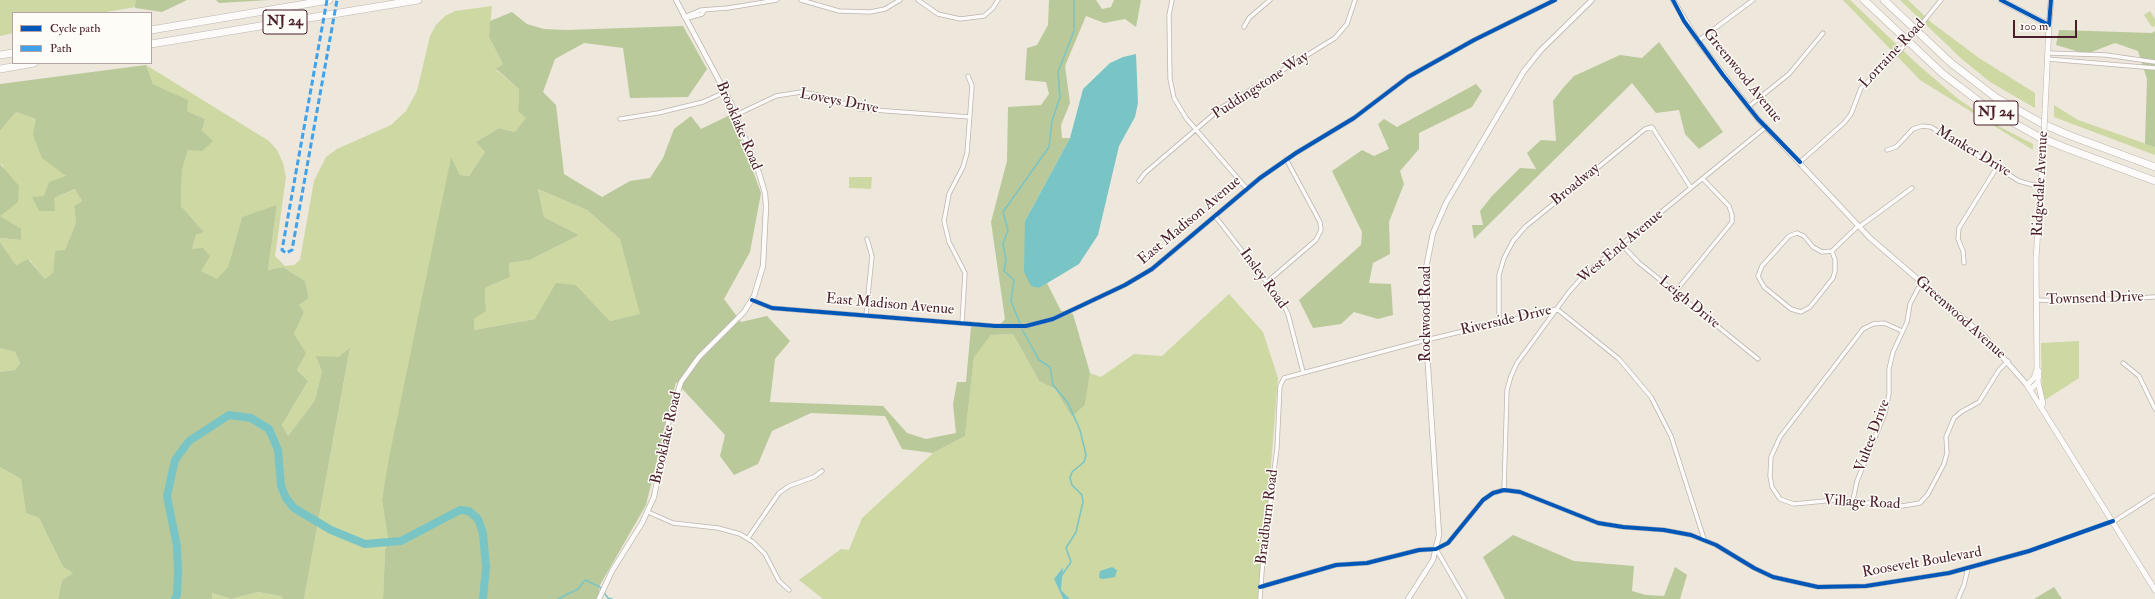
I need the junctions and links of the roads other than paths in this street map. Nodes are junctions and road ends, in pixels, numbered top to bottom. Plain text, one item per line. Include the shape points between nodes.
1 (329, 0) edge
2 (418, 0) edge
3 (676, 0) edge
4 (777, 0) edge
5 (801, 0) edge
6 (900, 0) edge
7 (918, 0) edge
8 (998, 0) edge
9 (1172, 0) edge
10 (1270, 0) edge
11 (1355, 0) edge
12 (1556, 0) edge
13 (1592, 0) edge
14 (1673, 0) edge
15 (1753, 0) edge
16 (1864, 0) edge
17 (1884, 0) edge
18 (1941, 0) edge
19 (2001, 0) edge
20 (2050, 0) edge
21 (810, 1) edge
22 (684, 17) junction
23 (2049, 25) junction
24 (1244, 27) dead end
25 (152, 30) edge
26 (1823, 33) dead end
27 (1698, 41) junction
28 (152, 44) edge
29 (12, 53) edge
30 (2048, 53) junction
31 (0, 55) edge
32 (2047, 60) junction
33 (2155, 62) edge
34 (28, 64) edge
35 (2155, 68) edge
36 (0, 69) edge
37 (968, 76) dead end
38 (725, 92) junction
39 (1748, 107) junction
40 (736, 115) junction
41 (970, 117) junction
42 (620, 119) dead end
43 (1766, 127) junction
44 (1196, 130) junction
45 (1887, 150) dead end
46 (1286, 159) junction
47 (1800, 162) junction
48 (1997, 167) junction
49 (2155, 167) edge
50 (1703, 179) junction
51 (2155, 180) edge
52 (1139, 181) dead end
53 (2041, 186) junction
54 (1691, 188) junction
55 (1912, 188) dead end
56 (1247, 189) junction
57 (1215, 216) junction
58 (1858, 226) junction
59 (866, 239) dead end
60 (1622, 245) junction
61 (1832, 251) junction
62 (1964, 263) dead end
63 (1268, 282) junction
64 (1921, 283) junction
65 (1675, 292) junction
66 (2155, 297) edge
67 (752, 300) junction
68 (2036, 300) junction
69 (1558, 308) junction
70 (866, 315) junction
71 (1499, 322) junction
72 (962, 323) junction
73 (1902, 331) junction
74 (1426, 340) junction
75 (1758, 359) dead end
76 (2008, 361) junction
77 (2123, 363) dead end
78 (2037, 369) junction
79 (1303, 372) junction
80 (2038, 382) junction
81 (2027, 385) junction
82 (2030, 390) junction
83 (2043, 409) junction
84 (2155, 409) edge
85 (1278, 434) joint
86 (822, 471) dead end
87 (1504, 490) junction
88 (2155, 495) edge
89 (1854, 500) junction
90 (648, 512) junction
91 (2113, 522) junction
92 (748, 538) junction
93 (1704, 540) junction
94 (1436, 549) junction
95 (1968, 568) junction
96 (1260, 587) junction
97 (789, 590) dead end
98 (2155, 590) edge
99 (600, 597) edge
100 (1260, 599) edge
101 (1408, 599) edge
102 (1465, 599) edge
103 (1958, 599) edge

1 - 25 highway, NJ 24
2 - 28 highway, NJ 24
3 - 22 street, Brooklake Road
4 - 22 street via 704,11 688,18
5 - 21 street
6 - 21 street via 885,9 870,12 839,11
7 - 8 street via 938,14 960,19 984,16
9 - 44 street via 1169,16 1172,88 1181,112
10 - 24 street via 1248,18
11 - 44 street, Puddingstone Way via 1347,24 1335,38 1234,100
12 - 46 street, East Madison Avenue via 1474,40 1408,77 1354,118
13 - 74 street, Rockwood Road via 1541,50 1524,71 1485,134 1441,214 1426,261
14 - 27 street, Greenwood Avenue
15 - 27 street
16 - 51 highway, NJ 24 via 1943,74 1989,109 2039,137
17 - 49 highway, NJ 24 via 1950,63 1995,97 2037,121 2071,136
18 - 47 street, Lorraine Road, bridge via 1900,51 1861,88 1851,114 1844,123
19 - 23 main road
20 - 23 street, Ridgedale Avenue
22 - 38 street, Brooklake Road
23 - 30 main road, Ridgedale Avenue
26 - 39 street via 1798,65
27 - 39 street, Greenwood Avenue
29 - 31 highway
30 - 32 main road, Ridgedale Avenue
30 - 33 street via 2106,55
32 - 35 street
32 - 53 main road, Ridgedale Avenue, bridge
34 - 36 highway
37 - 41 street via 972,86
38 - 40 street, Brooklake Road
38 - 42 street via 703,102
39 - 43 street, Greenwood Avenue
40 - 41 street, Loveys Drive via 776,96 801,92 860,109
40 - 67 street, Brooklake Road via 759,173 765,198 763,266 759,285
41 - 72 street via 965,159 949,194 944,220 949,242 966,272
43 - 47 street, Greenwood Avenue
43 - 50 street, West End Avenue
44 - 52 street, Puddingstone Way
44 - 56 street
45 - 48 street, Manker Drive via 1896,147 1913,129 1927,126 1936,128
46 - 56 street, East Madison Avenue
46 - 63 street via 1320,222 1321,230 1316,240
47 - 58 street, Greenwood Avenue
48 - 53 street, Manker Drive via 2019,180
48 - 62 street via 1959,228 1958,239
50 - 54 street, West End Avenue
50 - 65 street via 1729,206 1732,222
53 - 68 main road, Ridgedale Avenue
54 - 60 street, West End Avenue
54 - 71 street, Broadway via 1652,127 1645,129 1525,227 1513,241 1499,275
55 - 58 street
56 - 57 street, East Madison Avenue
57 - 63 street, Insley Road
57 - 72 street, East Madison Avenue via 1170,256 1140,277 1053,319 1026,326
58 - 61 street
58 - 64 street, Greenwood Avenue
59 - 70 street via 872,256
60 - 65 street, Leigh Drive via 1628,253
60 - 69 street, West End Avenue via 1586,273
61 - 61 street via 1822,252 1804,236 1792,234 1760,269 1759,279 1764,287 1791,309 1804,311 1833,278 1835,268
63 - 79 street, Insley Road via 1286,308
64 - 73 street, Vultee Drive via 1910,304 1907,322
64 - 76 street, Greenwood Avenue via 1985,337
65 - 75 street, Leigh Drive
66 - 68 street, Townsend Drive via 2069,302
67 - 70 street, East Madison Avenue via 772,308
67 - 90 street, Brooklake Road via 738,319 699,357 681,382 672,404 658,478
68 - 78 main road, Ridgedale Avenue
69 - 71 street, Riverside Drive
69 - 87 street, West End Avenue via 1517,363 1511,376 1507,390
69 - 93 street, Riverside Drive via 1619,359 1651,397 1671,436
70 - 72 street, East Madison Avenue
71 - 74 street, Riverside Drive
73 - 89 street, Vultee Drive via 1890,361 1889,394 1885,413 1857,481
73 - 89 street, Village Road via 1884,323 1873,324 1863,329 1780,437 1774,449 1770,482 1774,493 1780,499 1794,504
74 - 79 street, Riverside Drive
74 - 94 street, Rockwood Road via 1439,517
76 - 81 street, Greenwood Avenue
76 - 89 street, Village Road via 1999,370 1979,402 1954,418 1946,436 1947,453 1944,464 1924,499 1911,506
77 - 84 street via 2139,376
78 - 80 main road, Ridgedale Avenue
78 - 81 main road via 2034,378
79 - 85 street, Riverside Drive via 1288,376 1280,384
80 - 82 main road
80 - 83 main road, Ridgedale Avenue
81 - 82 main road
82 - 83 main road
83 - 91 main road
85 - 96 street, Braidburn Road
86 - 92 street via 779,493
87 - 93 street, Roosevelt Boulevard via 1520,492 1598,523 1623,528 1664,530
87 - 94 street via 1493,493 1483,500 1448,542
88 - 91 street
90 - 92 street via 673,523 718,528
90 - 99 street, Brooklake Road
91 - 95 street, Roosevelt Boulevard via 2061,541
91 - 98 main road
92 - 97 street via 765,554 780,582
93 - 95 street, Roosevelt Boulevard via 1773,577 1818,587 1872,586
94 - 96 street via 1419,550 1367,563 1336,565
94 - 101 street, Rockwood Road via 1433,560
94 - 102 street
95 - 103 street
96 - 100 street, Braidburn Road

